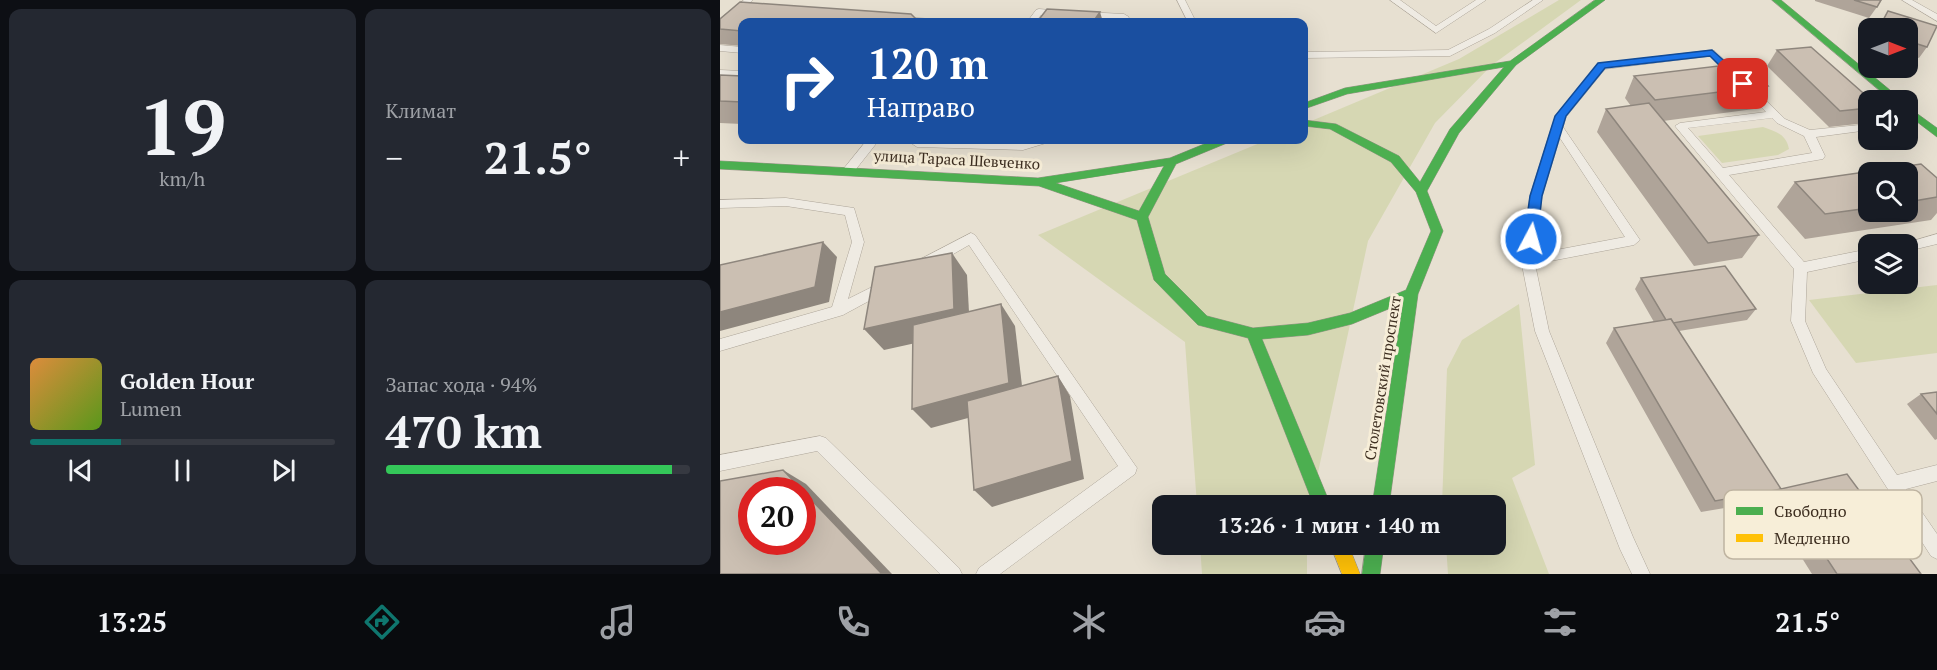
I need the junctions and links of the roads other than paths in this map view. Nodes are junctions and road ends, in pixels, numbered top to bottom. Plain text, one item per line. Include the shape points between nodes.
1 (1181, 0) edge
2 (1394, 0) edge
3 (1482, 0) edge
4 (1539, 0) edge
5 (1600, 0) edge
6 (1776, 0) edge
7 (1906, 0) edge
8 (752, 2) edge
9 (1034, 18) edge
10 (1124, 18) edge
11 (1190, 18) edge
12 (1937, 18) edge
13 (720, 22) edge
14 (720, 48) edge
15 (738, 50) edge
16 (1308, 55) edge
17 (1513, 63) junction
18 (720, 74) edge
19 (738, 74) edge
20 (1885, 90) edge
21 (1308, 104) edge
22 (1775, 114) junction
23 (1918, 122) edge
24 (1308, 123) edge
25 (1557, 126) junction
26 (1858, 128) edge
27 (1809, 134) junction
28 (1937, 134) edge
29 (870, 144) edge
30 (952, 144) edge
31 (1029, 144) edge
32 (1213, 144) edge
33 (1172, 161) junction
34 (720, 165) edge
35 (849, 170) junction
36 (1719, 173) junction
37 (1038, 182) junction
38 (1421, 191) junction
39 (720, 204) edge
40 (1142, 217) junction
41 (1934, 243) edge
42 (1918, 245) edge
43 (1858, 256) edge
44 (1528, 260) junction
45 (1801, 268) junction
46 (1411, 294) junction
47 (838, 311) junction
48 (1253, 334) junction
49 (720, 345) edge
50 (720, 462) edge
51 (1937, 472) edge
52 (1892, 483) junction
53 (1897, 490) edge
54 (1319, 495) edge
55 (1382, 495) edge
56 (1922, 528) edge
57 (1937, 550) edge
58 (1343, 555) edge
59 (1374, 555) edge
60 (953, 574) edge
61 (985, 574) edge
62 (1351, 574) edge
63 (1371, 574) edge
64 (1641, 574) edge

1 - 11 lane
2 - 3 lane via 1436,30
4 - 16 lane via 1492,31 1449,52
5 - 17 main road
6 - 20 main road
7 - 12 lane
8 - 13 lane
9 - 10 lane via 1039,12
14 - 15 lane
17 - 21 main road via 1345,91
17 - 38 main road via 1454,131
18 - 19 lane
22 - 25 lane via 1712,53 1602,66
22 - 27 lane
22 - 36 lane via 1680,126
23 - 28 main road
24 - 38 main road, Столетовский проспект via 1332,126 1395,159
25 - 44 lane via 1536,196
25 - 44 lane via 1634,240
26 - 27 lane
27 - 36 lane via 1819,156
29 - 35 lane
30 - 31 lane
32 - 33 main road, улица Тараса Шевченко
33 - 37 main road, улица Тараса Шевченко
33 - 40 main road
34 - 35 main road, улица Тараса Шевченко
35 - 37 main road, улица Тараса Шевченко
36 - 45 lane
37 - 40 main road
38 - 46 main road, Столетовский проспект via 1437,231
39 - 47 lane via 786,202 850,210 858,242
40 - 48 main road via 1159,276 1203,321
41 - 42 lane
43 - 45 lane
44 - 64 lane via 1542,331
45 - 52 lane via 1798,321 1820,373
46 - 48 main road via 1352,318 1308,329
46 - 55 main road, Столетовский проспект
47 - 49 lane
47 - 61 lane via 971,238 1129,468
48 - 54 main road
50 - 60 lane via 820,443
51 - 52 lane
52 - 53 lane
56 - 57 lane
58 - 62 main road
59 - 63 main road

